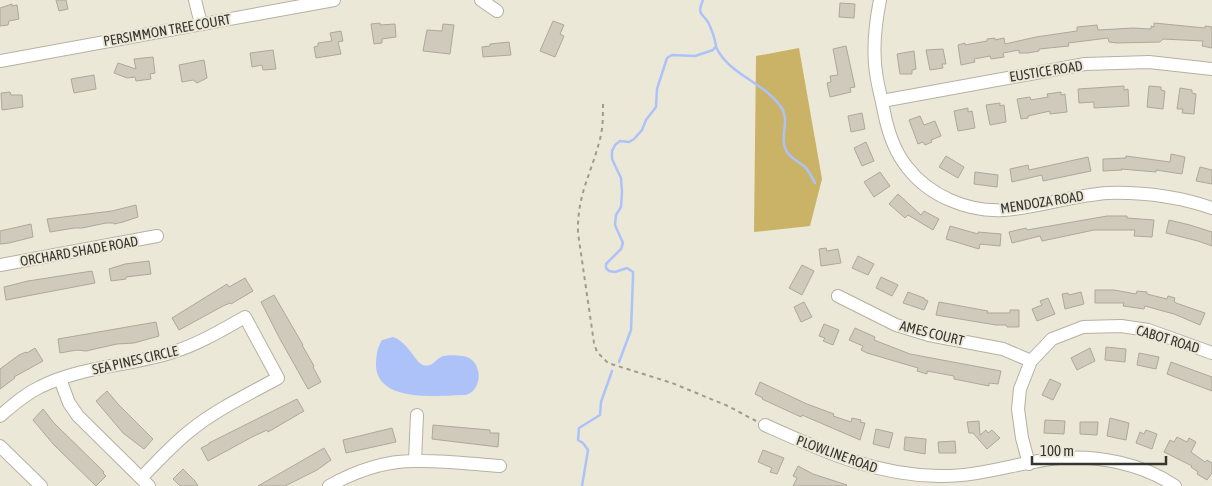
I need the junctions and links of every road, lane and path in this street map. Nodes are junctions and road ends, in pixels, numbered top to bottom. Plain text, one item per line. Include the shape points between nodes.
1 (195, 0) edge
2 (334, 0) edge
3 (481, 0) edge
4 (880, 0) edge
5 (497, 11) dead end
6 (200, 24) junction
7 (0, 61) edge
8 (1212, 69) edge
9 (882, 101) junction
10 (603, 104) dead end
11 (1212, 208) edge
12 (157, 236) dead end
13 (0, 265) edge
14 (838, 296) dead end
15 (1212, 353) edge
16 (1030, 361) junction
17 (60, 378) junction
18 (417, 415) dead end
19 (0, 416) edge
20 (765, 425) joint
21 (0, 446) edge
22 (415, 461) junction
23 (1029, 464) junction
24 (500, 466) dead end
25 (145, 482) edge
26 (41, 486) edge
27 (329, 486) edge
28 (1175, 486) edge

1 - 6 street
2 - 6 street, PERSIMMON TREE COURT
3 - 5 street
4 - 9 street, MENDOZA ROAD via 875,52 876,78
6 - 7 street, PERSIMMON TREE COURT
8 - 9 street, EUSTICE ROAD via 1149,62 1085,64
9 - 11 street, MENDOZA ROAD via 888,131 906,167 945,198 966,206 1005,210 1089,195 1134,193 1163,196
10 - 20 path via 600,139 578,216 597,352 608,363 672,382
12 - 13 street, ORCHARD SHADE ROAD
14 - 16 street, AMES COURT via 896,325 929,335 1004,349
15 - 16 street, CABOT ROAD via 1148,330 1106,325 1083,327 1052,339
16 - 23 street, CABOT ROAD via 1020,389 1018,409
17 - 19 street, SEA PINES CIRCLE via 39,387
17 - 25 street via 69,403 78,416
17 - 25 street, SEA PINES CIRCLE via 174,352 204,340 245,317 278,378 193,428
18 - 22 street
20 - 23 street, PLOWLINE ROAD via 831,454 887,471 940,476 977,474
21 - 26 street
22 - 24 street
22 - 27 street via 382,465 342,478
23 - 28 street, PLOWLINE ROAD via 1060,458 1114,462 1140,469

